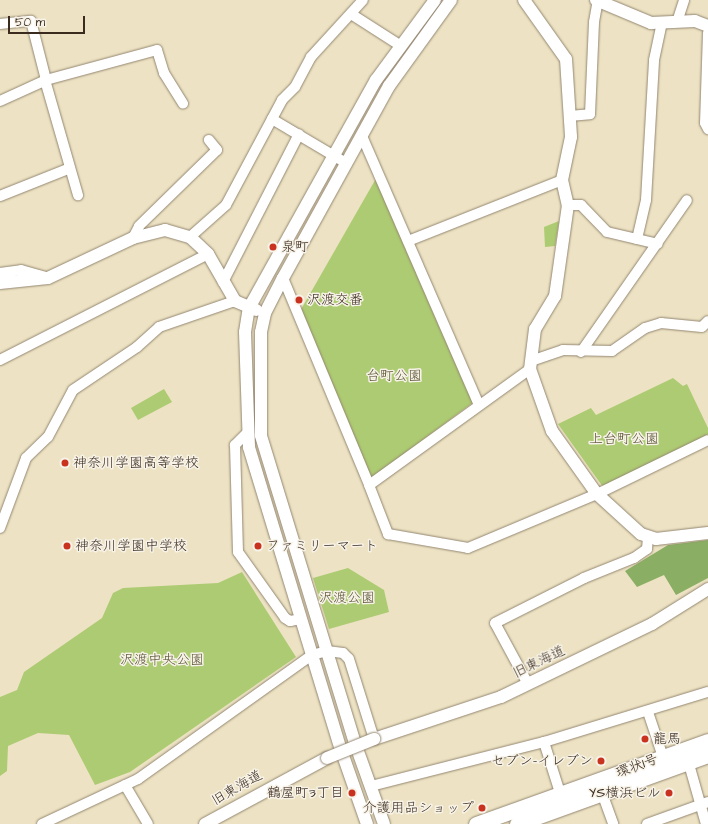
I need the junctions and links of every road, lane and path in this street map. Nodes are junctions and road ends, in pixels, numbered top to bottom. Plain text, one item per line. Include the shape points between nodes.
1 (363, 0) edge
2 (435, 0) edge
3 (451, 0) edge
4 (524, 0) edge
5 (597, 0) edge
6 (684, 0) edge
7 (351, 14) junction
8 (677, 22) junction
9 (662, 23) junction
10 (0, 24) edge
11 (708, 26) edge
12 (708, 33) edge
13 (401, 46) junction
14 (46, 80) junction
15 (0, 101) edge
16 (183, 103) dead end
17 (569, 116) junction
18 (272, 119) junction
19 (708, 129) edge
20 (299, 134) junction
21 (362, 136) junction
22 (209, 140) dead end
23 (334, 156) junction
24 (346, 163) junction
25 (68, 169) junction
26 (562, 180) junction
27 (78, 195) dead end
28 (0, 196) edge
29 (687, 200) dead end
30 (568, 205) junction
31 (190, 237) junction
32 (134, 238) junction
33 (637, 239) junction
34 (408, 241) junction
35 (658, 244) junction
36 (208, 254) junction
37 (0, 273) edge
38 (48, 278) junction
39 (283, 278) junction
40 (223, 282) junction
41 (0, 283) edge
42 (235, 301) junction
43 (249, 308) junction
44 (265, 313) junction
45 (708, 321) edge
46 (581, 352) junction
47 (0, 360) edge
48 (530, 365) junction
49 (479, 405) junction
50 (246, 434) junction
51 (708, 440) edge
52 (369, 485) junction
53 (597, 494) junction
54 (0, 528) edge
55 (708, 533) edge
56 (648, 538) junction
57 (708, 589) edge
58 (301, 619) junction
59 (327, 651) junction
60 (312, 655) junction
61 (528, 684) junction
62 (708, 692) edge
63 (648, 712) junction
64 (374, 739) junction
65 (708, 741) edge
66 (544, 742) junction
67 (708, 755) edge
68 (687, 756) junction
69 (665, 763) junction
70 (125, 785) junction
71 (370, 786) junction
72 (602, 793) junction
73 (562, 800) junction
74 (704, 804) edge
75 (42, 824) edge
76 (148, 824) edge
77 (205, 824) edge
78 (367, 824) edge
79 (384, 824) edge
80 (476, 824) edge
81 (516, 824) edge
82 (613, 824) edge
83 (647, 824) edge
84 (706, 824) edge

1 - 7 street
2 - 13 street
3 - 21 street via 389,86
4 - 17 street via 566,59
5 - 9 street via 637,20
5 - 17 street via 590,114
6 - 8 street
7 - 13 street
7 - 18 street via 311,57
8 - 9 street
8 - 11 street via 695,21
9 - 33 street via 654,60 646,200
10 - 14 street via 31,21
12 - 19 street via 705,116
13 - 23 street via 376,80
14 - 15 street
14 - 16 street via 157,50 164,73
14 - 25 street
17 - 26 street via 571,137
18 - 20 street
18 - 31 street via 226,205
20 - 23 street
20 - 40 street
21 - 24 street
21 - 34 street
22 - 32 street via 217,150 139,226
23 - 24 street
23 - 43 street
24 - 39 street
25 - 27 street
25 - 28 street
26 - 30 street
26 - 34 street
29 - 35 street
30 - 33 street via 581,205 608,232
30 - 48 street via 555,296 535,329
31 - 32 street via 165,230
31 - 36 street
32 - 38 street via 105,248
33 - 35 street
34 - 49 street
35 - 46 street
36 - 40 street
36 - 47 street
37 - 38 street via 20,270
38 - 41 street
39 - 44 street
39 - 52 street
40 - 42 street
42 - 43 street
42 - 54 street via 159,327 137,347 73,390 48,437 26,458
43 - 44 street
43 - 50 street via 244,358
44 - 59 street via 260,352 261,435
45 - 46 street via 702,327 661,323 645,328 612,351
46 - 48 street via 563,350
48 - 49 street
48 - 53 street via 552,431
49 - 52 street
50 - 58 street
50 - 58 street via 235,445 238,552 285,618 290,621
51 - 53 street
52 - 53 street via 388,534 468,548
53 - 56 street
55 - 56 street
56 - 61 street via 647,549 634,558 584,578 495,622
57 - 61 street, 旧東海道 via 652,624
58 - 60 street
59 - 60 street
59 - 64 street via 343,653 349,659
59 - 71 street
60 - 70 street
60 - 78 street
61 - 64 street, 旧東海道 via 501,697
62 - 63 street
63 - 66 street
63 - 69 street
64 - 77 street, 旧東海道, bridge via 327,758
65 - 68 main road, 環状1号
66 - 71 street
66 - 73 street
67 - 68 main road, 環状1号
68 - 69 main road, 環状1号
68 - 74 street
69 - 72 main road, 環状1号
69 - 73 main road, 環状1号
70 - 75 street
70 - 76 street
71 - 79 street
72 - 73 main road, 環状1号
72 - 82 street
73 - 80 main road, 環状1号
73 - 81 main road, 環状1号
74 - 83 street
74 - 84 street

